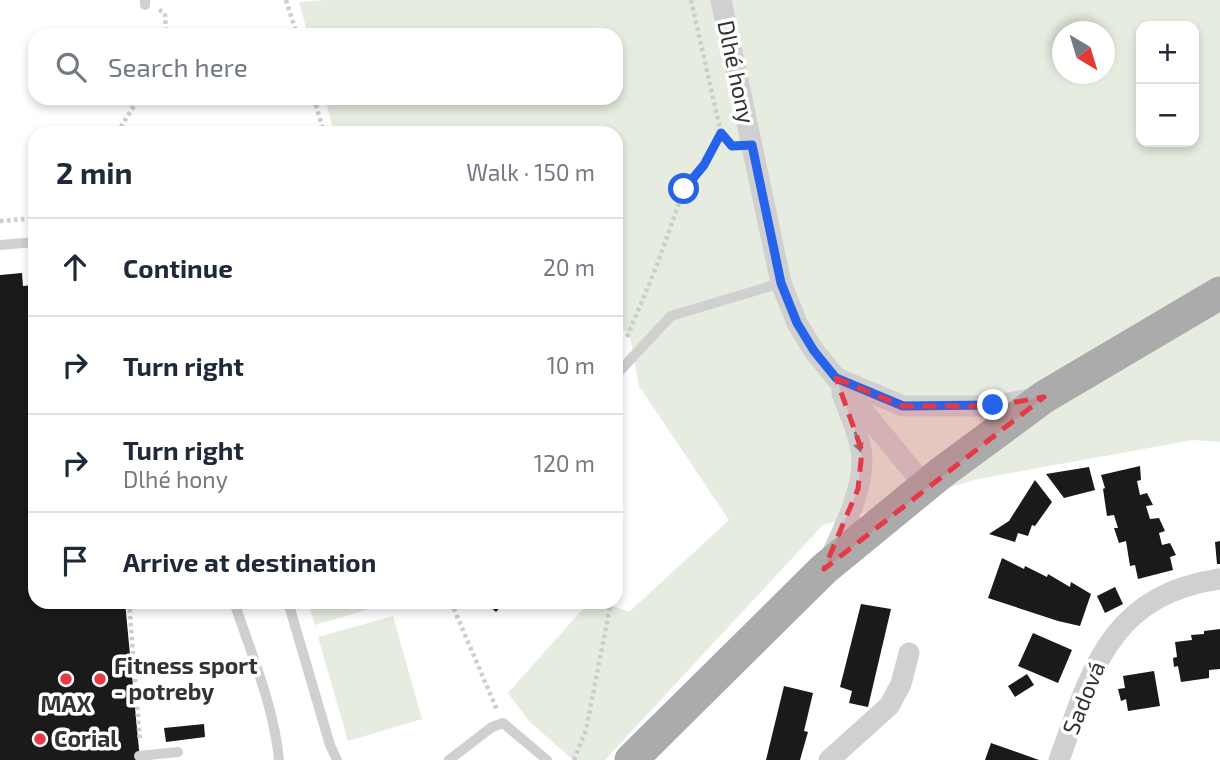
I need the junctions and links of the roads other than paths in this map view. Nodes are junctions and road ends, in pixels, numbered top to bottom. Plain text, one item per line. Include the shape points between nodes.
1 (721, 0) edge
2 (28, 243) edge
3 (0, 245) edge
4 (781, 283) junction
5 (1220, 293) edge
6 (623, 368) edge
7 (836, 378) junction
8 (1044, 397) junction
9 (925, 486) junction
10 (824, 569) junction
11 (1220, 579) edge
12 (236, 609) edge
13 (290, 609) edge
14 (739, 652) junction
15 (909, 653) dead end
16 (178, 752) dead end
17 (140, 756) road end
18 (279, 760) edge
19 (337, 760) edge
20 (449, 760) edge
21 (547, 760) edge
22 (631, 760) edge
23 (650, 760) edge
24 (830, 760) edge
25 (1059, 760) edge

1 - 4 street, Dlhé hony
2 - 3 lane
4 - 6 lane via 671,316
4 - 7 street, Dlhé hony via 797,323
5 - 8 main road
7 - 8 street, Dlhé hony via 903,406 993,405
7 - 9 street, Dlhé hony
7 -> 10 street via 862,451 858,489
8 - 9 main road
9 - 10 main road
10 - 14 main road
11 - 25 street, Sadová via 1161,596 1124,624 1096,661
12 - 18 lane via 260,679
13 - 19 lane
14 - 22 main road
14 - 23 main road
15 - 24 street via 889,706
16 - 17 lane
20 - 21 lane via 503,723

